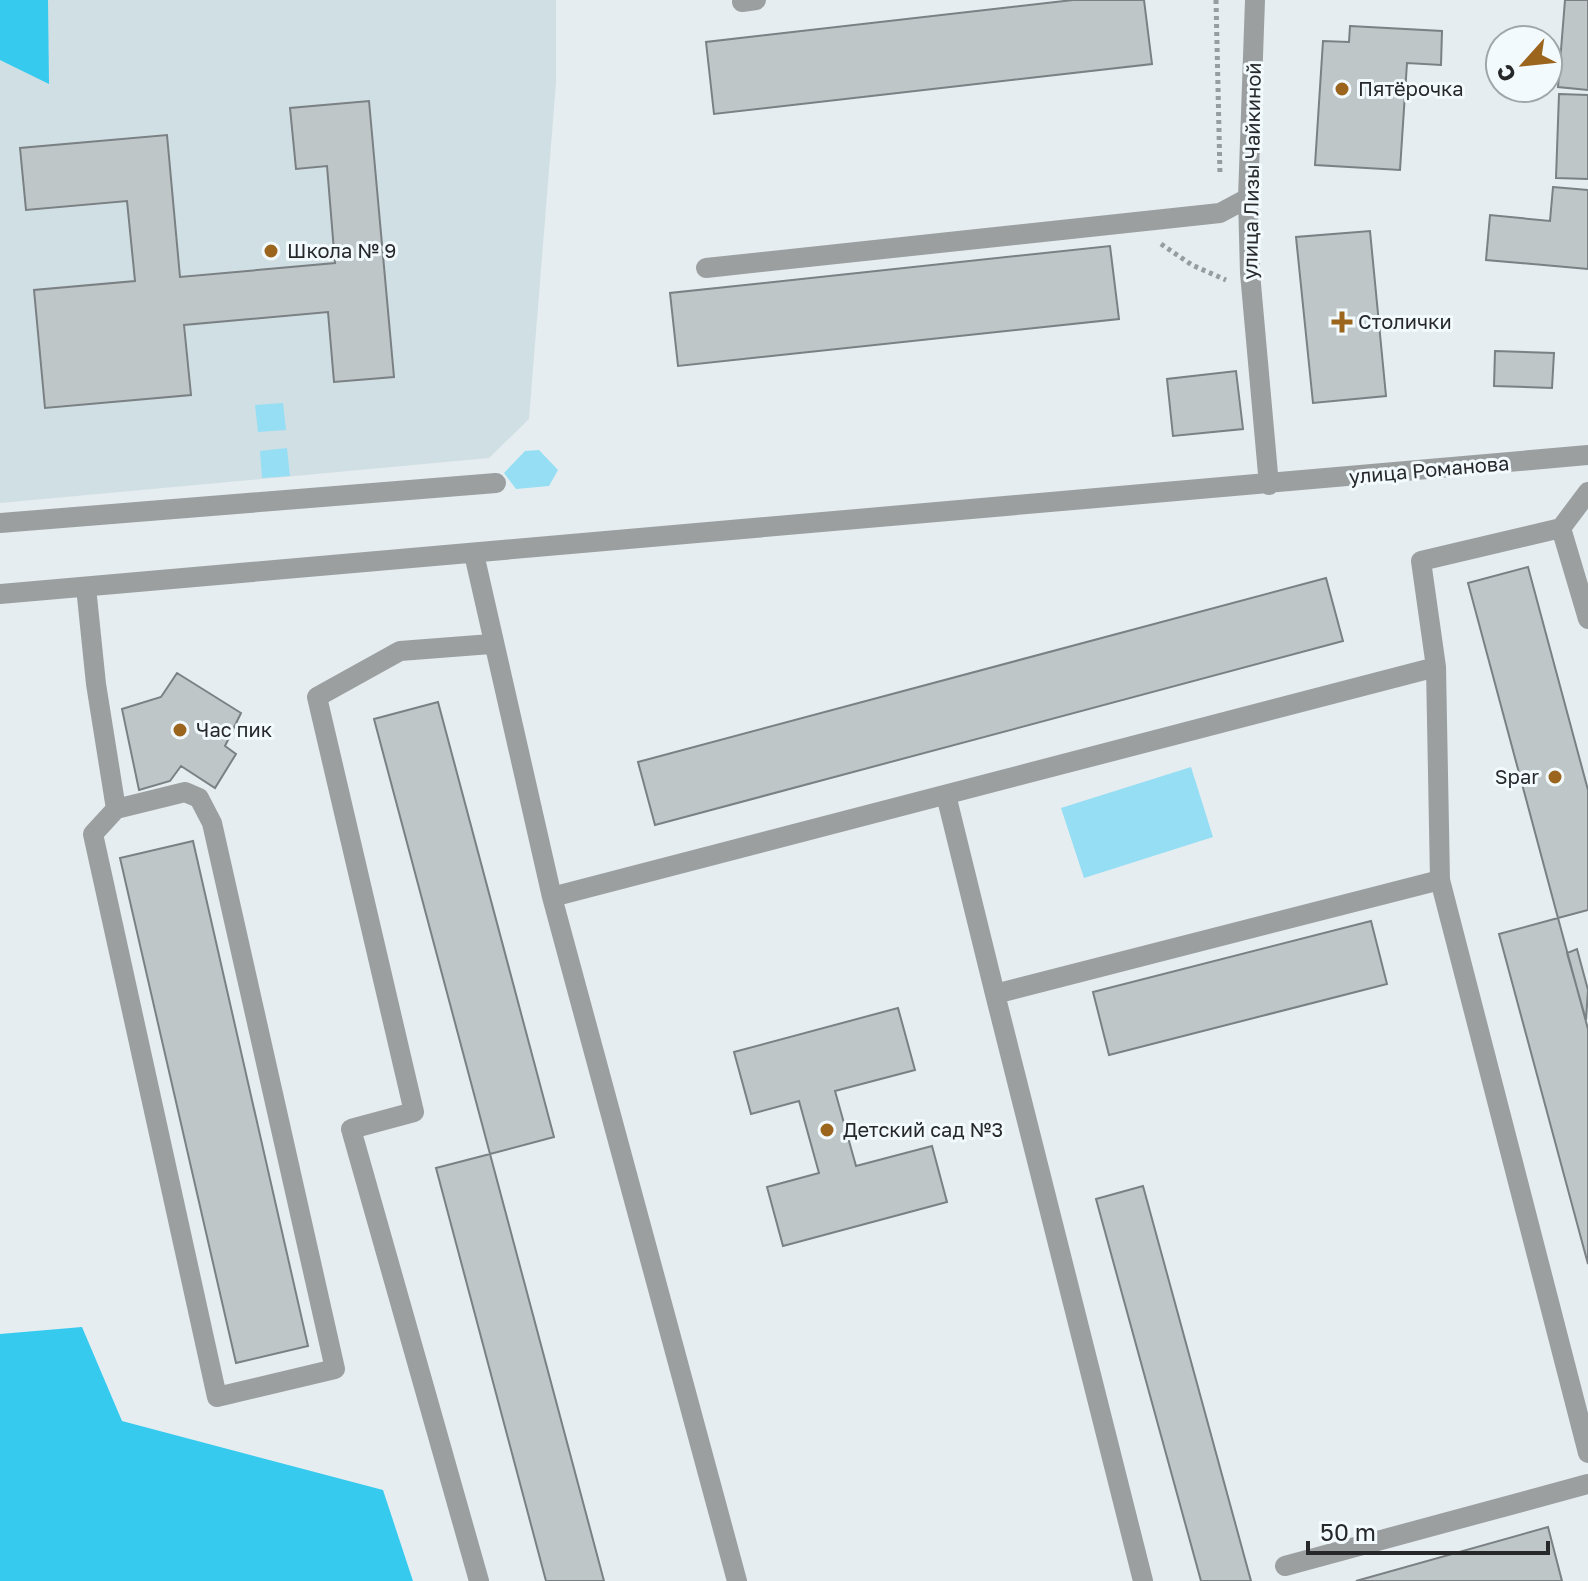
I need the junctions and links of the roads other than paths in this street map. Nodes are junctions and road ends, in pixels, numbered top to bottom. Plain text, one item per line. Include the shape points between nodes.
1 (1255, 0) edge
2 (1248, 198) junction
3 (706, 268) dead end
4 (1588, 455) edge
5 (496, 483) dead end
6 (1269, 485) junction
7 (1588, 492) edge
8 (0, 523) edge
9 (1561, 528) junction
10 (474, 554) junction
11 (86, 587) junction
12 (0, 594) edge
13 (1588, 619) edge
14 (491, 644) junction
15 (1436, 667) junction
16 (946, 795) junction
17 (116, 809) junction
18 (1440, 880) junction
19 (552, 897) junction
20 (995, 994) junction
21 (1588, 1453) edge
22 (1588, 1484) edge
23 (1285, 1566) dead end
24 (479, 1581) edge
25 (737, 1581) edge
26 (1143, 1581) edge

1 - 2 street, улица Лизы Чайкиной
2 - 3 street via 1220,213
2 - 6 street, улица Лизы Чайкиной
4 - 6 street, улица Романова
5 - 8 street
6 - 10 street, улица Романова
7 - 9 street
9 - 13 street
9 - 15 street via 1421,561
10 - 11 street, улица Романова
10 - 14 street
11 - 12 street, улица Романова
11 - 17 street
14 - 19 street
14 - 24 street via 400,651 317,697 414,1112 351,1129
15 - 16 street
15 - 18 street
16 - 19 street
16 - 20 street
17 - 17 street via 93,834 217,1397 335,1369 212,823 199,798 185,792
18 - 20 street
18 - 21 street
19 - 25 street
20 - 26 street
22 - 23 street

